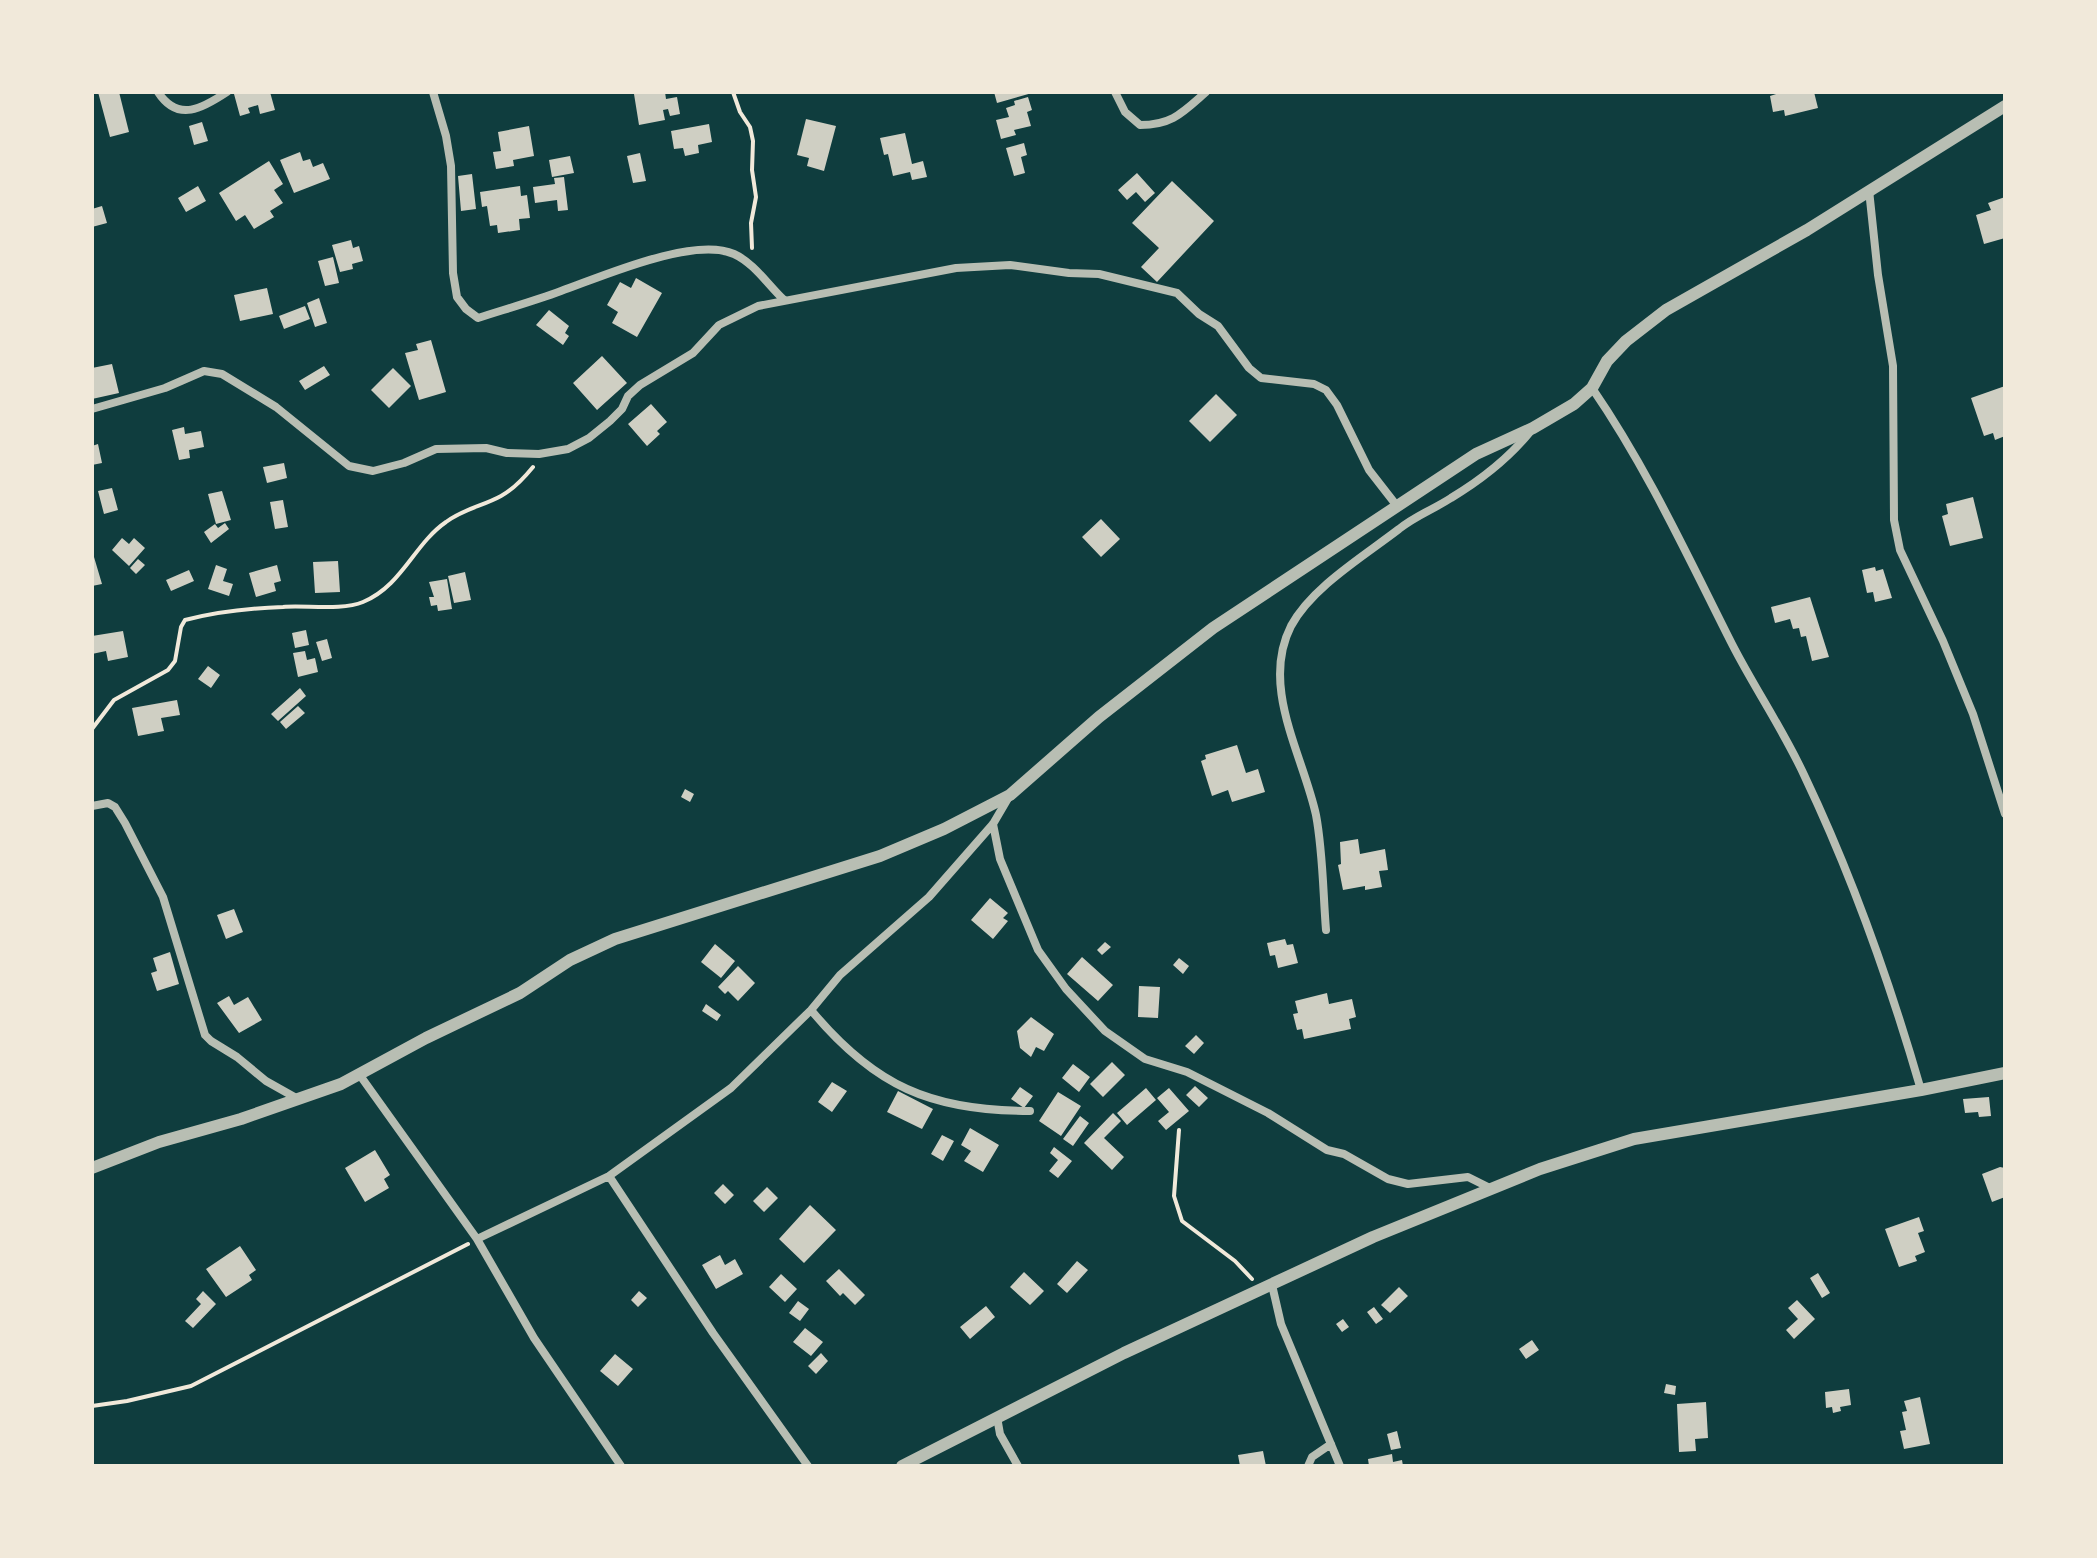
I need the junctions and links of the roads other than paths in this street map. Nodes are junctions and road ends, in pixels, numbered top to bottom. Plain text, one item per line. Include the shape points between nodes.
1 (158, 92) edge
2 (227, 92) edge
3 (433, 92) edge
4 (1115, 92) edge
5 (1206, 92) edge
6 (2005, 106) edge
7 (1869, 190) junction
8 (784, 300) junction
9 (1592, 388) junction
10 (92, 409) edge
11 (1533, 428) junction
12 (1397, 506) junction
13 (1010, 795) junction
14 (92, 806) edge
15 (2005, 814) edge
16 (993, 824) junction
17 (1326, 930) dead end
18 (811, 1010) junction
19 (2005, 1073) edge
20 (359, 1074) junction
21 (1921, 1090) junction
22 (298, 1099) junction
23 (1030, 1111) dead end
24 (92, 1168) edge
25 (609, 1176) junction
26 (1492, 1189) junction
27 (477, 1239) junction
28 (1267, 1287) junction
29 (997, 1417) junction
30 (1331, 1444) junction
31 (621, 1466) edge
32 (808, 1466) edge
33 (902, 1466) edge
34 (1018, 1466) edge
35 (1308, 1466) edge
36 (1340, 1466) edge

1 - 2 street via 165,103 184,111 204,107
3 - 8 street via 451,166 457,297 478,318 620,268 696,250 731,253 750,264
4 - 5 street via 1125,112 1140,125 1160,125
6 - 7 street
7 - 9 street via 1666,310 1607,361
7 - 15 street via 1893,366 1894,520 1900,550 1973,714
8 - 10 street via 719,325 693,353 628,396 622,409 589,438 568,449 539,454 436,449 373,471 349,466 276,407 222,374 204,371
8 - 12 street via 956,268 1010,265 1099,274 1177,293 1218,326 1261,378 1326,390 1369,470
9 - 11 street
9 - 21 street via 1625,436 1804,775 1855,891
11 - 12 street via 1476,454
11 - 17 street via 1497,466 1407,522 1311,598 1291,627 1280,659 1280,678 1316,816
12 - 13 street via 1213,628
13 - 16 street
13 - 20 street via 880,856 615,939
14 - 22 street via 115,807 163,897 205,1035
16 - 18 street via 929,897 840,975
16 - 26 street via 1000,859 1038,950 1105,1031 1145,1059 1187,1072 1388,1179 1408,1184 1468,1177
18 - 23 street via 870,1069 907,1090 946,1104
18 - 25 street via 731,1088
19 - 21 street
20 - 22 street
20 - 27 street
21 - 26 street via 1634,1139
22 - 24 street
25 - 27 street
25 - 32 street
26 - 28 street
27 - 31 street via 534,1338
28 - 29 street
28 - 30 street
29 - 33 street
29 - 34 street
30 - 35 street
30 - 36 street

